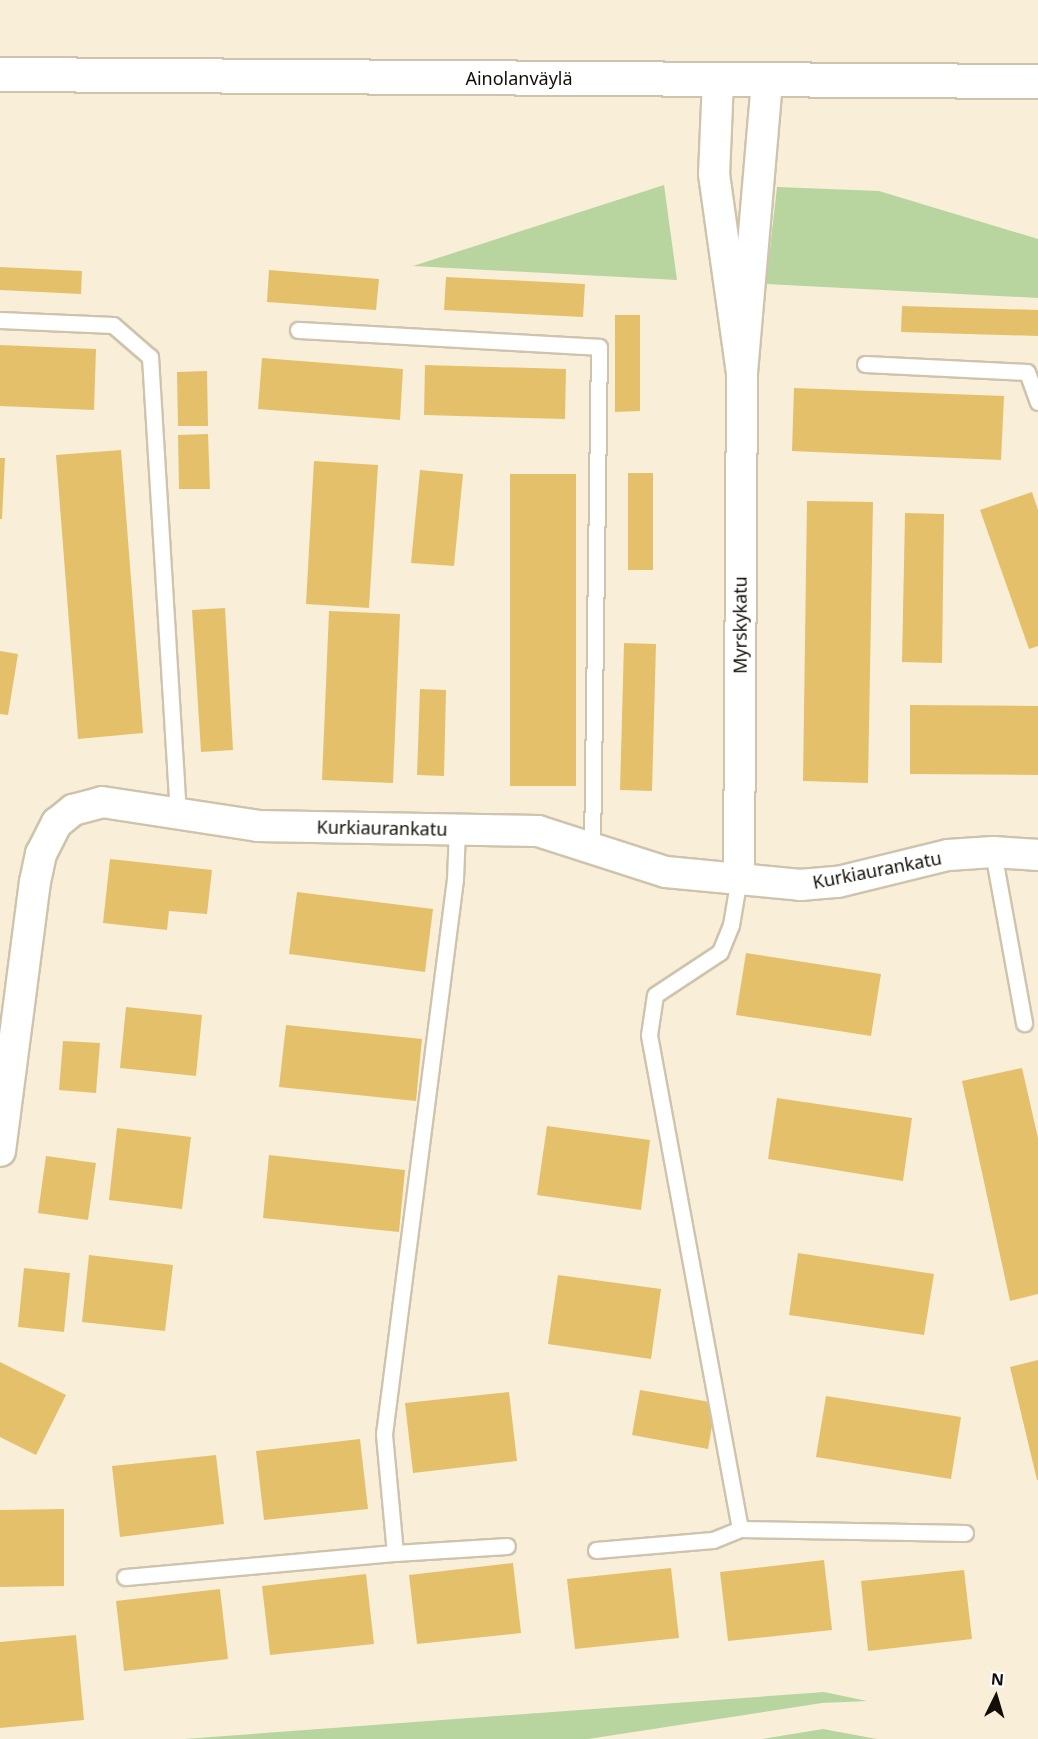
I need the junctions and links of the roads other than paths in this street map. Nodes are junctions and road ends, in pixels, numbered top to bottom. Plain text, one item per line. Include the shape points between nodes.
1 (0, 74) edge
2 (718, 80) junction
3 (767, 80) junction
4 (1038, 81) edge
5 (0, 320) edge
6 (297, 330) dead end
7 (865, 364) dead end
8 (742, 373) junction
9 (1038, 402) edge
10 (178, 814) junction
11 (457, 829) junction
12 (592, 847) junction
13 (993, 852) junction
14 (1038, 855) edge
15 (738, 877) junction
16 (1024, 1023) dead end
17 (0, 1151) edge
18 (740, 1529) junction
19 (965, 1533) dead end
20 (507, 1546) dead end
21 (596, 1551) dead end
22 (395, 1553) junction
23 (125, 1578) dead end

1 - 2 main road, Ainolanväylä
2 - 3 main road, Ainolanväylä
2 - 8 street, Myrskykatu via 714,174
3 - 4 main road, Ainolanväylä
3 - 8 street, Myrskykatu
5 - 10 lane via 113,325 150,357
6 - 12 lane via 599,347
7 - 9 lane via 1027,372
8 - 15 street, Myrskykatu
10 - 11 street, Kurkiaurankatu via 258,826
10 - 17 street, Kurkiaurankatu via 102,802 74,810 57,823 41,854 35,882
11 - 12 street, Kurkiaurankatu via 538,831
11 - 22 lane via 455,879 384,1434
12 - 15 street, Kurkiaurankatu via 666,872
13 - 14 street, Kurkiaurankatu
13 - 15 street, Kurkiaurankatu via 948,855 838,882 800,885
13 - 16 lane
15 - 18 lane via 730,925 720,952 655,996 649,1035
18 - 19 lane
18 - 21 lane via 713,1540
20 - 22 lane
22 - 23 lane

